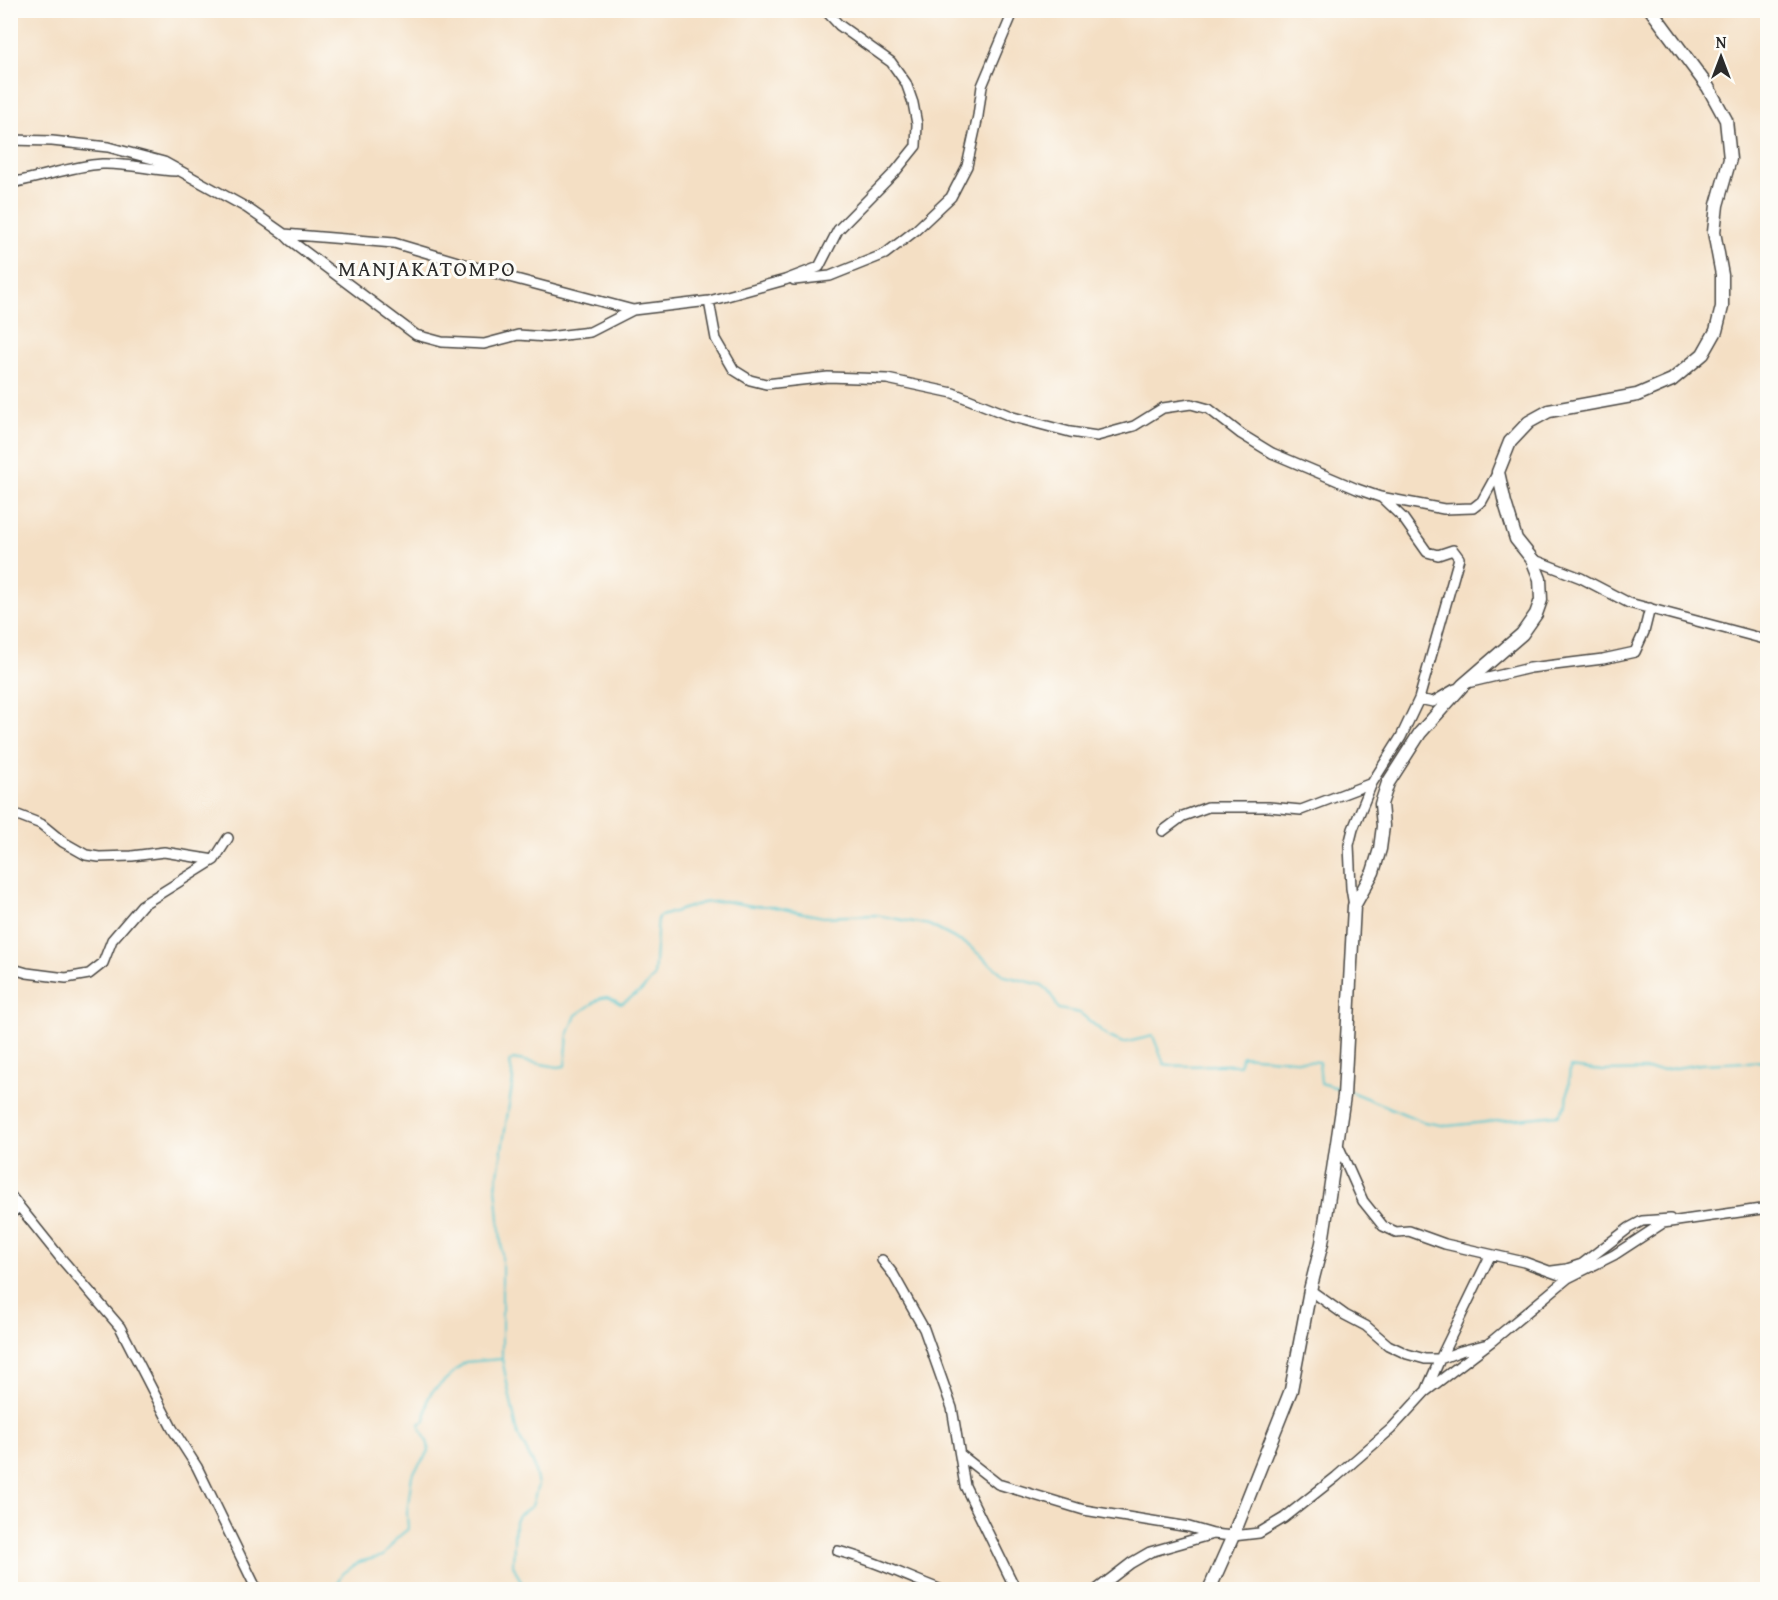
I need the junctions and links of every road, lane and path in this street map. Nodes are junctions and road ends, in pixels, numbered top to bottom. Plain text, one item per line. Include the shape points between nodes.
1 (825, 10) edge
2 (1014, 10) edge
3 (1651, 10) edge
4 (10, 140) edge
5 (181, 171) junction
6 (10, 183) edge
7 (284, 234) junction
8 (785, 280) junction
9 (709, 302) junction
10 (633, 310) junction
11 (1498, 472) junction
12 (1380, 496) junction
13 (1532, 559) junction
14 (1650, 608) junction
15 (1767, 640) edge
16 (1463, 685) junction
17 (1419, 699) junction
18 (1372, 783) junction
19 (10, 812) edge
20 (1163, 831) dead end
21 (228, 838) dead end
22 (214, 860) junction
23 (1354, 906) junction
24 (10, 968) edge
25 (1338, 1145) junction
26 (10, 1195) edge
27 (19, 1206) junction
28 (1767, 1208) edge
29 (10, 1215) edge
30 (1684, 1219) junction
31 (1490, 1256) junction
32 (882, 1260) dead end
33 (1550, 1271) junction
34 (1568, 1278) junction
35 (1310, 1290) junction
36 (1489, 1343) junction
37 (1440, 1359) junction
38 (1425, 1392) junction
39 (961, 1455) junction
40 (1213, 1534) junction
41 (1233, 1536) junction
42 (838, 1551) dead end
43 (1095, 1589) edge
44 (256, 1590) edge
45 (942, 1590) edge
46 (1016, 1590) edge
47 (1209, 1590) edge

1 - 8 street via 891,62 906,83 917,124 916,146 838,230 819,267
2 - 8 street via 982,86 967,166 951,197 885,254 830,276
3 - 11 street via 1708,87 1726,120 1730,159 1714,232 1722,275 1722,306 1716,331 1703,354 1672,380 1637,394 1549,411 1529,422 1510,442
4 - 5 street via 108,147 164,162
5 - 6 street via 103,164
5 - 7 street
7 - 10 street via 394,243
7 - 10 street via 416,335 442,342 484,344 518,336 590,332
8 - 9 street
9 - 10 street
9 - 12 street via 716,339 734,370 750,380 766,384 828,377 887,379 953,393 1024,420 1097,436 1134,426 1163,408 1191,404 1209,408 1272,453
11 - 12 street via 1482,501 1473,508 1444,509
11 - 13 street via 1516,539
12 - 17 street via 1403,518 1427,552 1438,555 1453,550 1459,558
13 - 14 street via 1629,603
13 - 16 street via 1540,579 1541,600 1536,614 1522,634
14 - 15 street
14 - 16 street via 1635,651 1530,668
16 - 17 street via 1433,702
16 - 23 street via 1420,733 1388,783 1382,804 1380,849 1373,872
17 - 18 street
18 - 20 street via 1301,810 1208,807 1183,816
18 - 23 street via 1349,845
19 - 22 street via 41,824 86,855 164,852
21 - 22 street
22 - 24 street via 142,905 112,940 103,963 89,974 66,978
23 - 25 street
25 - 31 street via 1363,1201 1383,1226
25 - 35 street
26 - 27 street
27 - 29 street
27 - 44 street via 120,1327 172,1428 197,1467
28 - 30 street
30 - 33 street via 1642,1221 1582,1264
30 - 34 street via 1663,1223 1614,1255
31 - 33 street
31 - 37 street
32 - 39 street via 924,1329 952,1408
33 - 34 street
34 - 36 street
35 - 37 street via 1388,1345 1425,1359
35 - 41 street via 1291,1390
36 - 37 street
36 - 38 street
37 - 38 street
38 - 41 street via 1383,1436 1284,1518 1259,1533
39 - 40 street via 998,1484 1084,1510
39 - 46 street via 965,1486
40 - 41 street
40 - 43 street via 1150,1552
41 - 47 street
42 - 45 street

